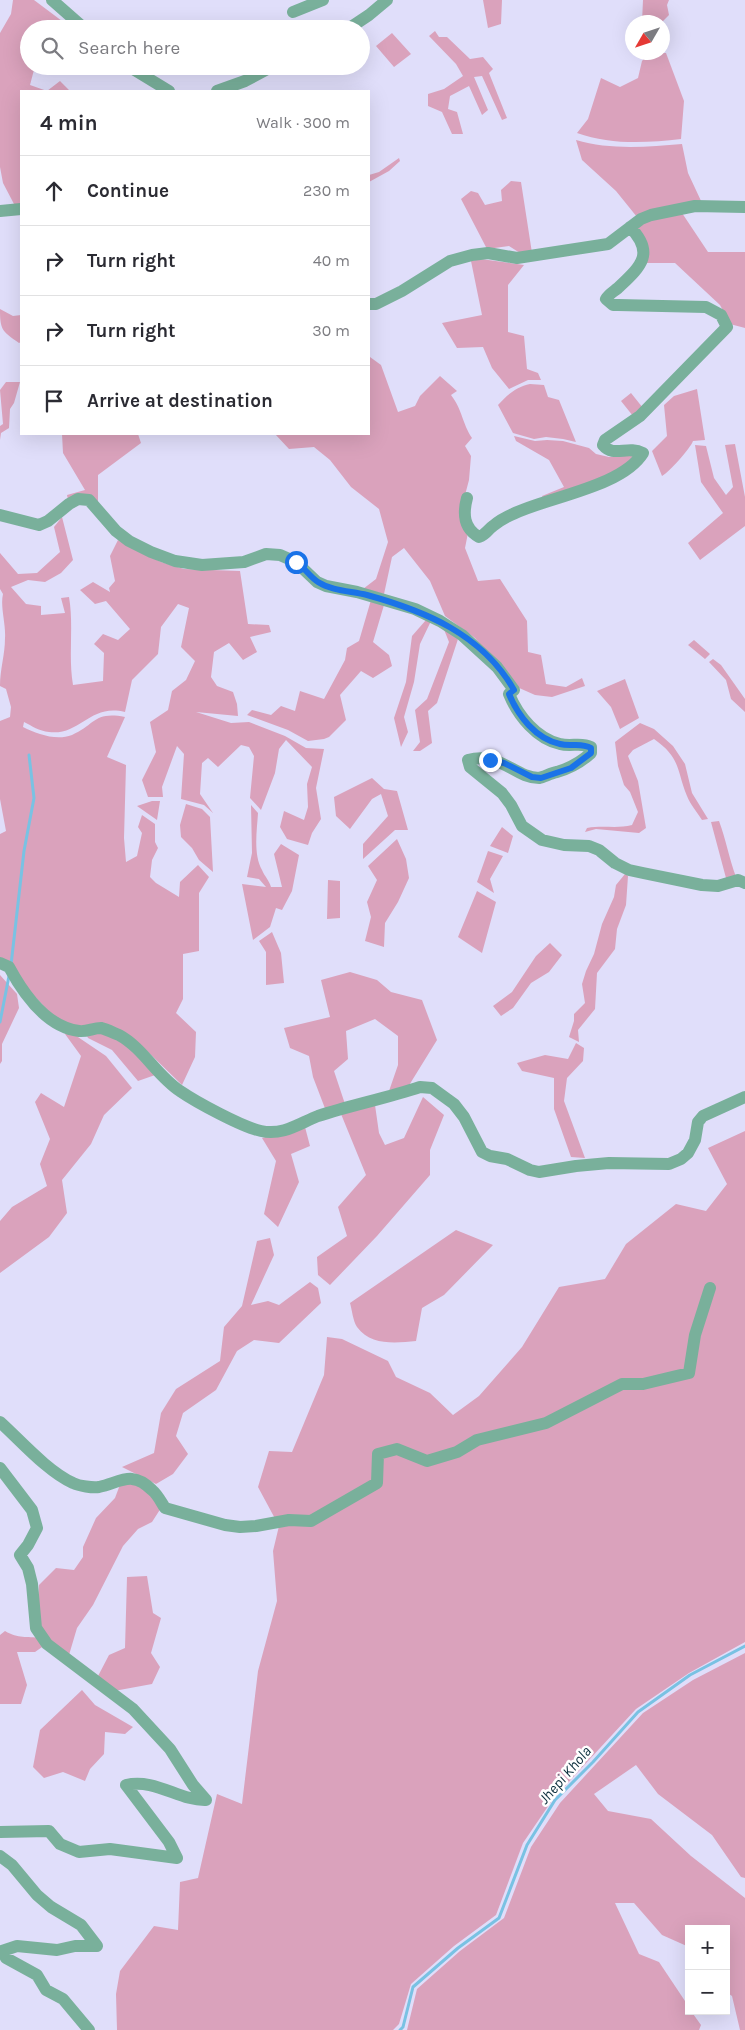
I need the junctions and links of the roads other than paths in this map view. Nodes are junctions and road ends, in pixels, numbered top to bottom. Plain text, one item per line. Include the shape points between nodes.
1 (52, 0) edge
2 (323, 0) edge
3 (387, 0) edge
4 (293, 12) dead end
5 (75, 20) edge
6 (362, 20) edge
7 (143, 75) edge
8 (255, 75) edge
9 (167, 90) edge
10 (220, 90) edge
11 (745, 207) edge
12 (20, 209) edge
13 (0, 210) edge
14 (630, 227) junction
15 (370, 304) edge
16 (467, 498) dead end
17 (0, 515) edge
18 (745, 883) edge
19 (0, 963) edge
20 (745, 1097) edge
21 (710, 1288) dead end
22 (0, 1422) edge
23 (0, 1468) edge
24 (0, 1832) edge
25 (0, 1856) edge
26 (89, 2030) edge

1 - 5 street
2 - 4 street
3 - 6 street
7 - 9 street
8 - 10 street
11 - 14 street via 679,209 651,215
12 - 13 street
14 - 15 street via 608,244 517,258 488,252 450,261 402,291
14 - 16 street via 644,248 644,258 608,295 608,302 618,306 706,307 720,315 727,327 640,416 605,440 603,445 615,452 635,449 643,453 624,470 608,480 510,515 479,536 472,533 464,516
17 - 18 street via 39,525 78,499 89,500 129,541 175,561 202,565 244,562 266,554 280,555 296,562 326,586 379,598 440,620 497,667 514,690 509,694 513,703 539,734 561,744 585,744 591,748 591,753 571,768 541,778 504,763 477,758 468,760 470,767 512,805 522,826 554,843 599,850 629,870 718,886 738,880
19 - 20 street via 9,967 32,1001 52,1020 71,1030 87,1032 102,1028 120,1035 179,1090 261,1131 295,1128 317,1117 420,1087 432,1088 454,1104 482,1152 530,1170 539,1172 609,1163 669,1164 688,1153 703,1116
21 - 22 street via 695,1335 689,1373 643,1384 622,1384 546,1423 478,1440 456,1452 427,1461 397,1449 378,1454 376,1482 311,1521 225,1525 166,1508 153,1490 141,1481 122,1478 98,1487 75,1484
23 - 24 street via 32,1510 37,1528 20,1556 28,1568 32,1584 36,1628 47,1644 133,1709 170,1749 206,1800 156,1786 126,1784 177,1858 110,1849 79,1852 60,1844 50,1831
25 - 26 street via 51,1907 81,1925 97,1946 57,1950 18,1946 2,1950 6,1958 37,1975 46,1990 63,1999

